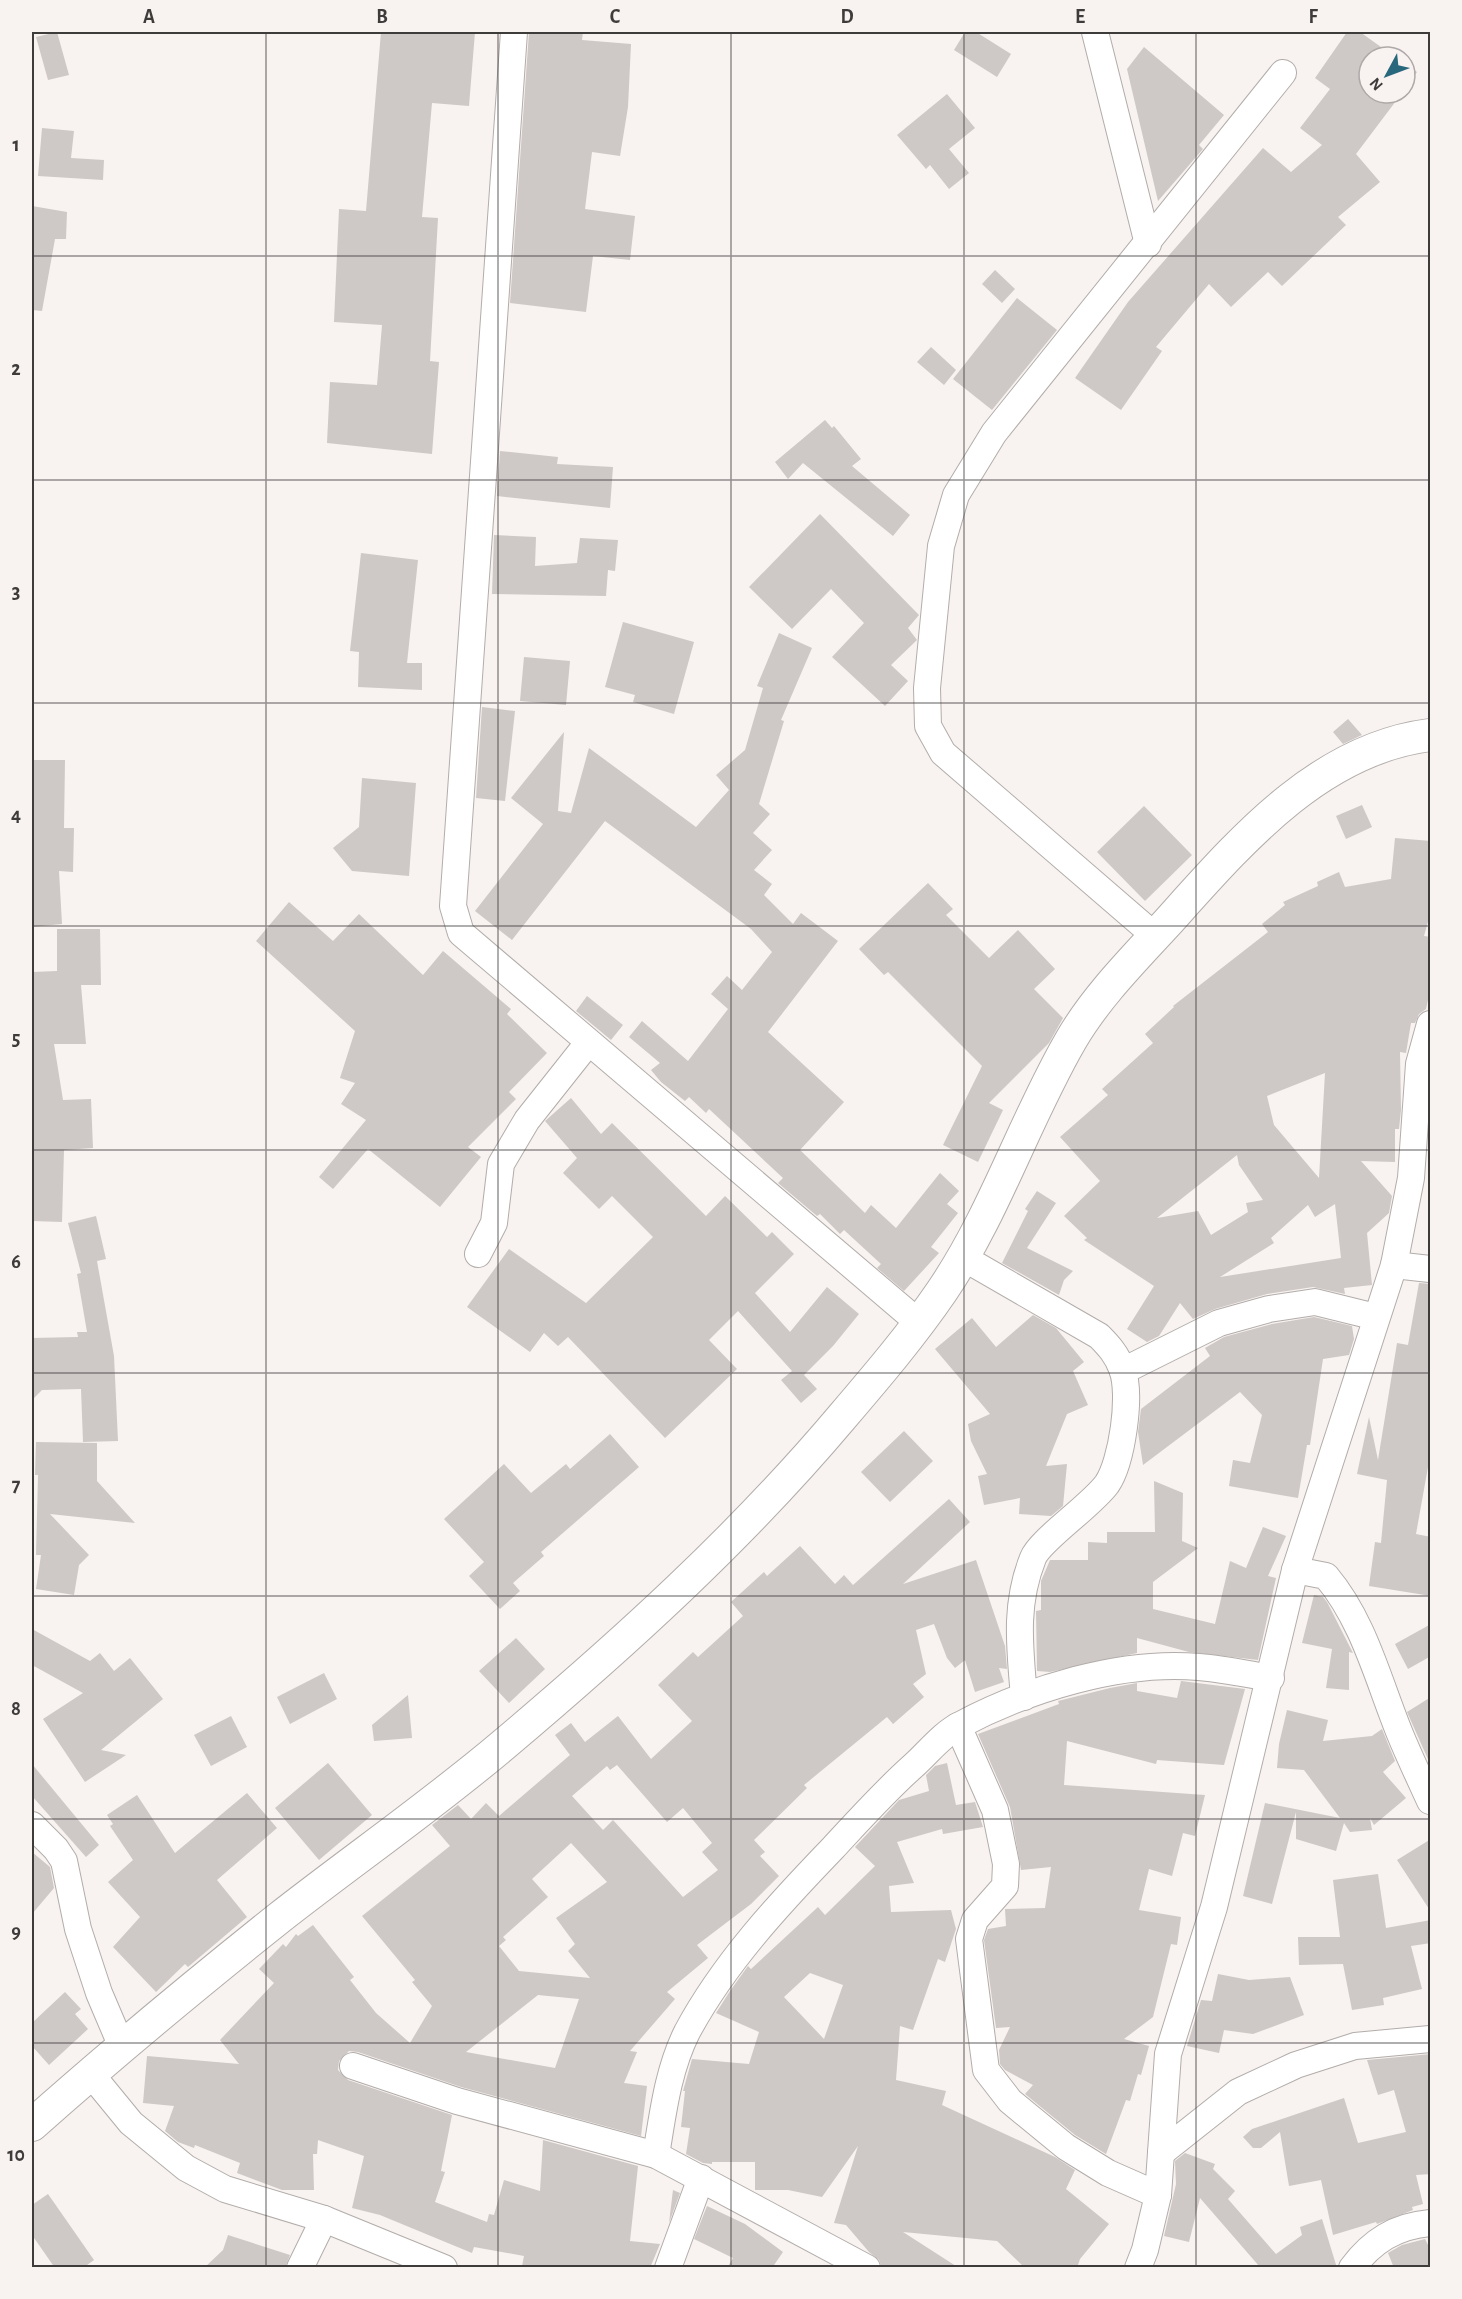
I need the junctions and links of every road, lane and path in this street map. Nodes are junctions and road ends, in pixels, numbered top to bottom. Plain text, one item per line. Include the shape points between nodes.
1 (514, 32) edge
2 (1095, 32) edge
3 (1283, 73) dead end
4 (1148, 244) junction
5 (1431, 735) edge
6 (1155, 936) junction
7 (1431, 1024) edge
8 (588, 1043) junction
9 (478, 1254) dead end
10 (962, 1257) junction
11 (1394, 1265) junction
12 (1431, 1269) edge
13 (1376, 1317) junction
14 (918, 1322) junction
15 (1123, 1371) junction
16 (1295, 1570) junction
17 (1271, 1678) junction
18 (1024, 1697) junction
19 (958, 1726) junction
20 (1431, 1801) edge
21 (32, 1825) edge
22 (1431, 2039) edge
23 (122, 2047) junction
24 (353, 2066) dead end
25 (90, 2073) junction
26 (32, 2125) edge
27 (1161, 2153) junction
28 (656, 2155) junction
29 (701, 2178) junction
30 (1158, 2195) junction
31 (324, 2219) junction
32 (1431, 2223) edge
33 (300, 2268) edge
34 (444, 2268) edge
35 (668, 2268) edge
36 (867, 2268) edge
37 (1138, 2268) edge
38 (1352, 2268) edge

1 - 8 street via 453,906 461,933
2 - 4 street
3 - 4 street
4 - 6 street via 994,433 956,495 941,546 927,688 928,726 943,753
5 - 6 street via 1396,739 1334,767 1275,809
6 - 10 street via 1102,996 1072,1039
7 - 11 street via 1419,1064 1411,1178
8 - 9 street via 526,1120 501,1164 494,1223
8 - 14 street
10 - 14 street
10 - 15 street via 1099,1336 1112,1349
11 - 12 street
11 - 13 street
13 - 15 street via 1316,1302 1269,1309 1219,1323
13 - 16 street
14 - 23 street via 796,1472 654,1612 499,1748
15 - 18 street via 1126,1407 1119,1453 1107,1483 1034,1555 1024,1586 1018,1616
16 - 17 street
16 - 20 street via 1326,1576 1342,1594
17 - 18 street via 1198,1667 1141,1667 1091,1676
17 - 27 street via 1214,1907 1168,2054
18 - 19 street
19 - 28 street via 896,1782 816,1864 759,1928 711,1992 686,2034 667,2087
19 - 30 street via 995,1810 1005,1864 1005,1886 975,1920 969,1939 986,2070 1010,2101 1066,2147 1108,2173
21 - 23 street via 64,1862 78,1929
22 - 27 street via 1355,2046 1296,2065 1238,2092
23 - 25 street
24 - 28 street via 457,2101
25 - 26 street
25 - 31 street via 130,2124 186,2168 225,2189
27 - 30 street
28 - 29 street
29 - 35 street
29 - 36 street
30 - 37 street
31 - 33 street
31 - 34 street
32 - 38 street via 1391,2233 1368,2248

